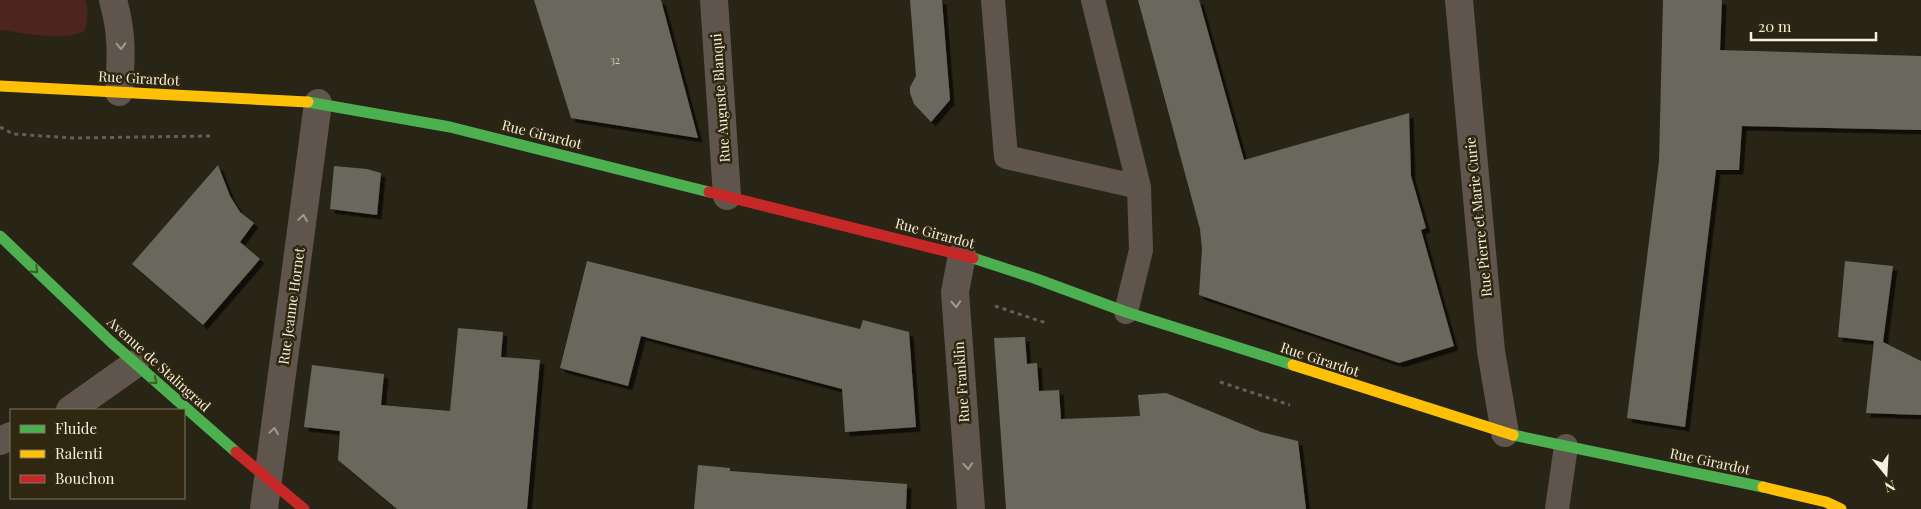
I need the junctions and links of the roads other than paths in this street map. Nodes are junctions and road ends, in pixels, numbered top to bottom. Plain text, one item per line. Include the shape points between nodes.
1 (113, 0) edge
2 (714, 0) edge
3 (993, 0) edge
4 (1093, 0) edge
5 (1458, 0) edge
6 (0, 86) edge
7 (119, 92) junction
8 (318, 104) junction
9 (1139, 187) junction
10 (727, 196) junction
11 (0, 236) edge
12 (962, 255) junction
13 (1126, 312) junction
14 (135, 364) junction
15 (71, 409) edge
16 (1505, 433) junction
17 (1566, 446) junction
18 (267, 480) junction
19 (264, 509) edge
20 (304, 509) edge
21 (971, 509) edge
22 (1557, 509) edge
23 (1841, 509) edge

1 -> 7 street via 122,43
2 - 10 street, Rue Auguste Blanqui
3 - 9 lane via 1006,157
4 - 9 lane
5 - 16 street, Rue Pierre et Marie Curie via 1491,351
6 - 7 street, Rue Girardot
7 - 8 street, Rue Girardot
8 - 10 street, Rue Girardot via 450,127
18 -> 8 street, Rue Jeanne Hornet
9 - 13 lane via 1141,250
10 - 12 street, Rue Girardot
11 -> 14 street, Avenue de Stalingrad
12 - 13 street, Rue Girardot
12 -> 21 street, Rue Franklin via 955,292
13 - 16 street, Rue Girardot
14 - 15 street
14 -> 18 street, Avenue de Stalingrad
16 - 17 street, Rue Girardot
17 - 22 lane
17 - 23 street, Rue Girardot via 1753,485 1826,502
18 - 19 street, Rue Jeanne Hornet
18 - 20 street, Avenue de Stalingrad

